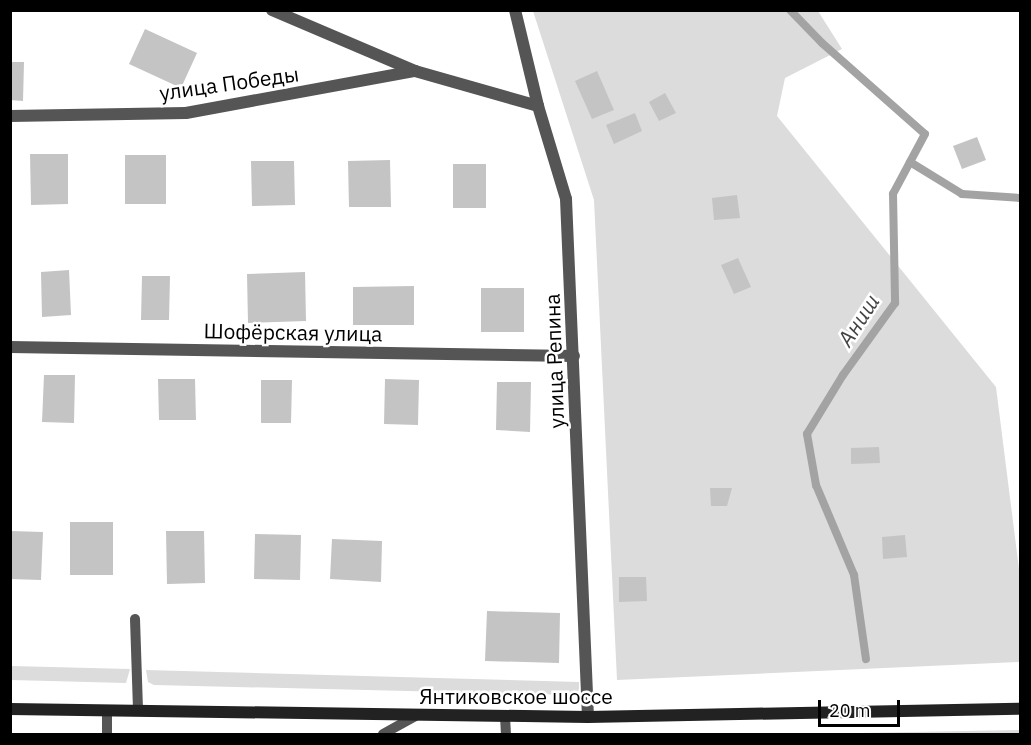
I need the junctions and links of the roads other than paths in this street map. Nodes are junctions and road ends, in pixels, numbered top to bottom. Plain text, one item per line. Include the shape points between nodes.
1 (272, 10) edge
2 (514, 10) edge
3 (415, 71) junction
4 (538, 106) junction
5 (10, 116) edge
6 (10, 347) edge
7 (574, 356) junction
8 (135, 619) dead end
9 (10, 709) edge
10 (1020, 709) edge
11 (107, 710) junction
12 (138, 711) junction
13 (417, 715) junction
14 (505, 716) junction
15 (588, 717) junction
16 (107, 735) edge
17 (383, 735) edge
18 (506, 735) edge

1 - 3 street
2 - 4 street, улица Репина
3 - 4 street
3 - 5 street, улица Победы via 186,113
4 - 7 street, улица Репина via 566,199
6 - 7 street, Шофёрская улица
7 - 15 street, улица Репина
8 - 12 lane
9 - 11 main road, Янтиковское шоссе
10 - 15 main road, Янтиковское шоссе
11 - 12 main road, Янтиковское шоссе
11 - 16 lane
12 - 13 main road, Янтиковское шоссе
13 - 14 main road, Янтиковское шоссе
13 - 17 lane
14 - 15 main road, Янтиковское шоссе
14 - 18 lane

